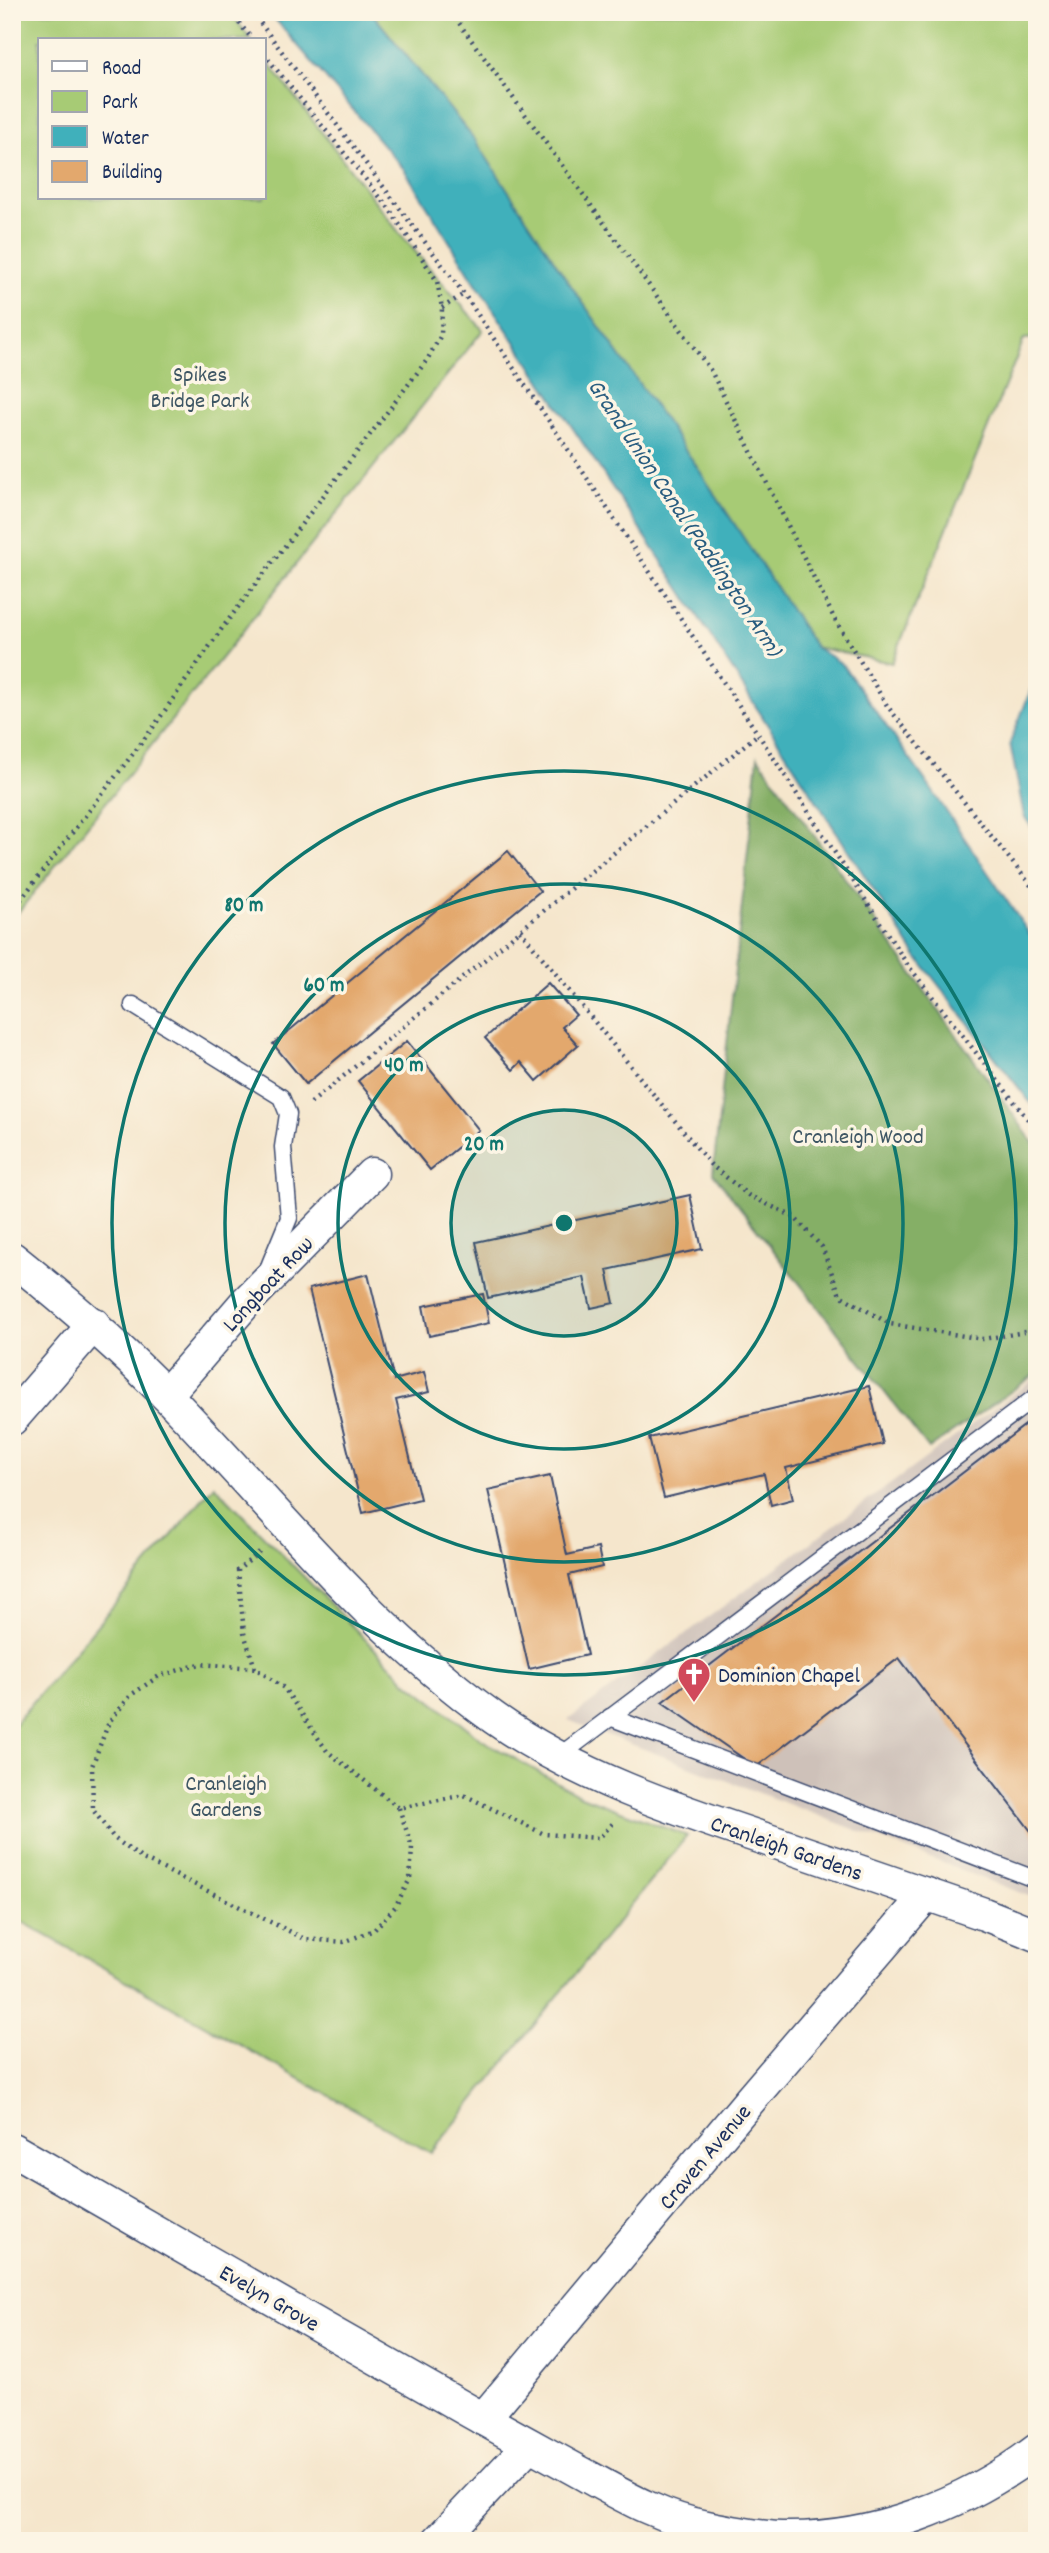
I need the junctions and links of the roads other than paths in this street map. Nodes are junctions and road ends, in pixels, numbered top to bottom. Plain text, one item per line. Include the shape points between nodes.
1 (133, 1005) dead end
2 (372, 1174) dead end
3 (12, 1258) edge
4 (247, 1301) junction
5 (94, 1324) junction
6 (166, 1395) junction
7 (1037, 1396) edge
8 (12, 1419) edge
9 (610, 1717) junction
10 (558, 1757) junction
11 (1037, 1880) edge
12 (927, 1894) junction
13 (1037, 1935) edge
14 (12, 2149) edge
15 (483, 2419) junction
16 (529, 2445) junction
17 (1037, 2450) edge
18 (438, 2541) edge

1 - 4 lane via 281,1097 288,1114 283,1147 289,1218 275,1255
2 - 4 street, Longboat Row
3 - 5 street, Cranleigh Gardens
4 - 6 street, Longboat Row
5 - 6 street, Cranleigh Gardens
5 - 8 street
6 - 10 street, Cranleigh Gardens via 285,1525 427,1665 497,1720
7 - 9 lane
9 - 10 lane
9 - 11 lane
10 - 12 street, Cranleigh Gardens via 639,1795
12 - 13 street, Cranleigh Gardens
12 - 15 street, Craven Avenue
14 - 15 street, Evelyn Grove
15 - 16 street, Evelyn Grove
16 - 17 street, Evelyn Grove via 668,2517 779,2538 831,2534 909,2518 991,2481
16 - 18 street

